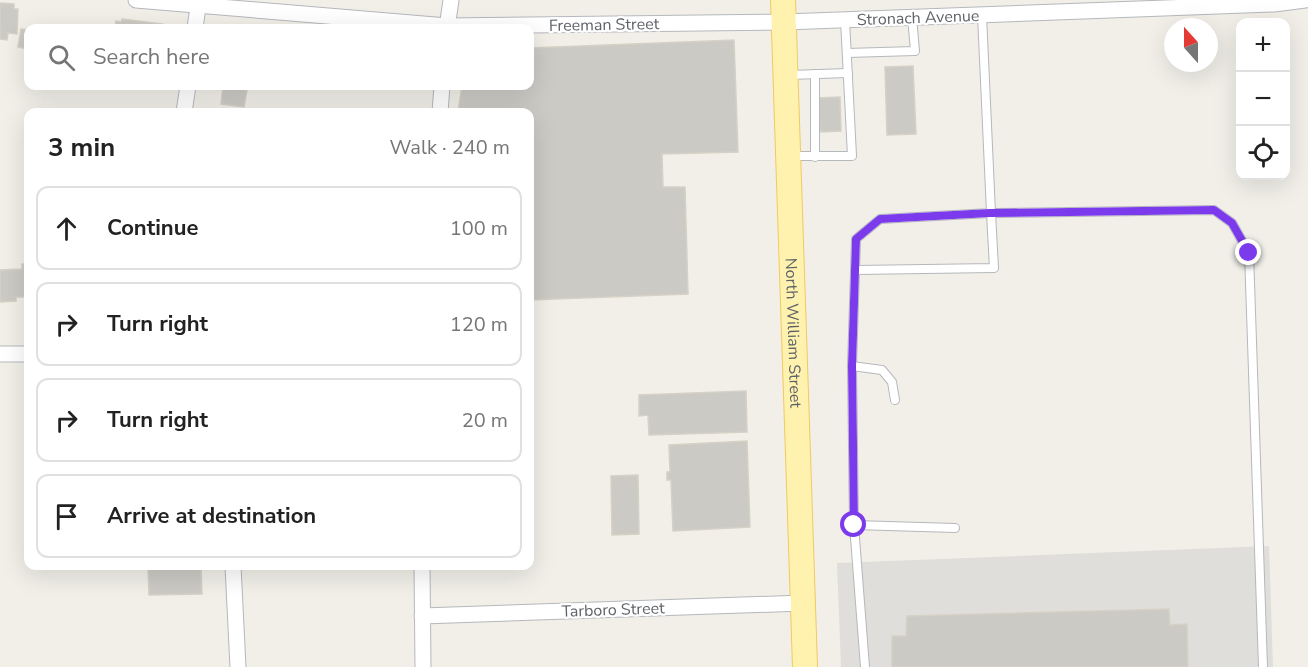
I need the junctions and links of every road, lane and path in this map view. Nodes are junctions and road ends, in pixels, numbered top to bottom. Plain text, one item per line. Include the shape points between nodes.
1 (136, 0) edge
2 (452, 0) edge
3 (1305, 0) edge
4 (199, 2) edge
5 (783, 11) edge
6 (982, 15) junction
7 (912, 17) junction
8 (845, 20) junction
9 (196, 24) edge
10 (417, 24) edge
11 (448, 24) edge
12 (510, 24) edge
13 (847, 53) junction
14 (815, 74) junction
15 (848, 74) junction
16 (786, 75) junction
17 (187, 90) edge
18 (442, 90) edge
19 (185, 108) edge
20 (440, 108) edge
21 (789, 156) junction
22 (816, 157) junction
23 (990, 213) junction
24 (856, 270) junction
25 (0, 354) edge
26 (24, 354) edge
27 (852, 366) junction
28 (895, 400) dead end
29 (854, 525) junction
30 (955, 528) dead end
31 (233, 570) edge
32 (422, 570) edge
33 (803, 603) junction
34 (422, 616) junction
35 (238, 667) edge
36 (423, 667) edge
37 (805, 667) edge
38 (865, 667) edge
39 (1263, 667) edge

1 - 4 street, Freeman Street
2 - 11 street
3 - 6 street, Stronach Avenue
4 - 9 street
4 - 10 street, Freeman Street
5 - 8 street, Stronach Avenue
5 - 12 street, Freeman Street
5 - 16 main road, North William Street
6 - 7 street, Stronach Avenue
6 - 23 lane
7 - 8 street, Stronach Avenue
7 - 13 lane via 915,51
8 - 13 lane
13 - 15 lane
14 - 15 lane
14 - 16 lane
14 - 22 lane
15 - 22 lane via 852,156
16 - 21 main road, North William Street
17 - 19 street
18 - 20 street
21 - 22 lane
21 - 33 main road, North William Street
23 - 24 lane via 880,219 856,239
23 - 24 lane via 994,268
23 - 39 lane via 1214,210 1232,223 1249,253
24 - 27 lane
25 - 26 street
27 - 28 lane via 882,370 892,382
27 - 29 lane
29 - 30 lane
29 - 38 lane
31 - 35 street
32 - 34 street
33 - 34 street, Tarboro Street
33 - 37 main road, North William Street
34 - 36 street

